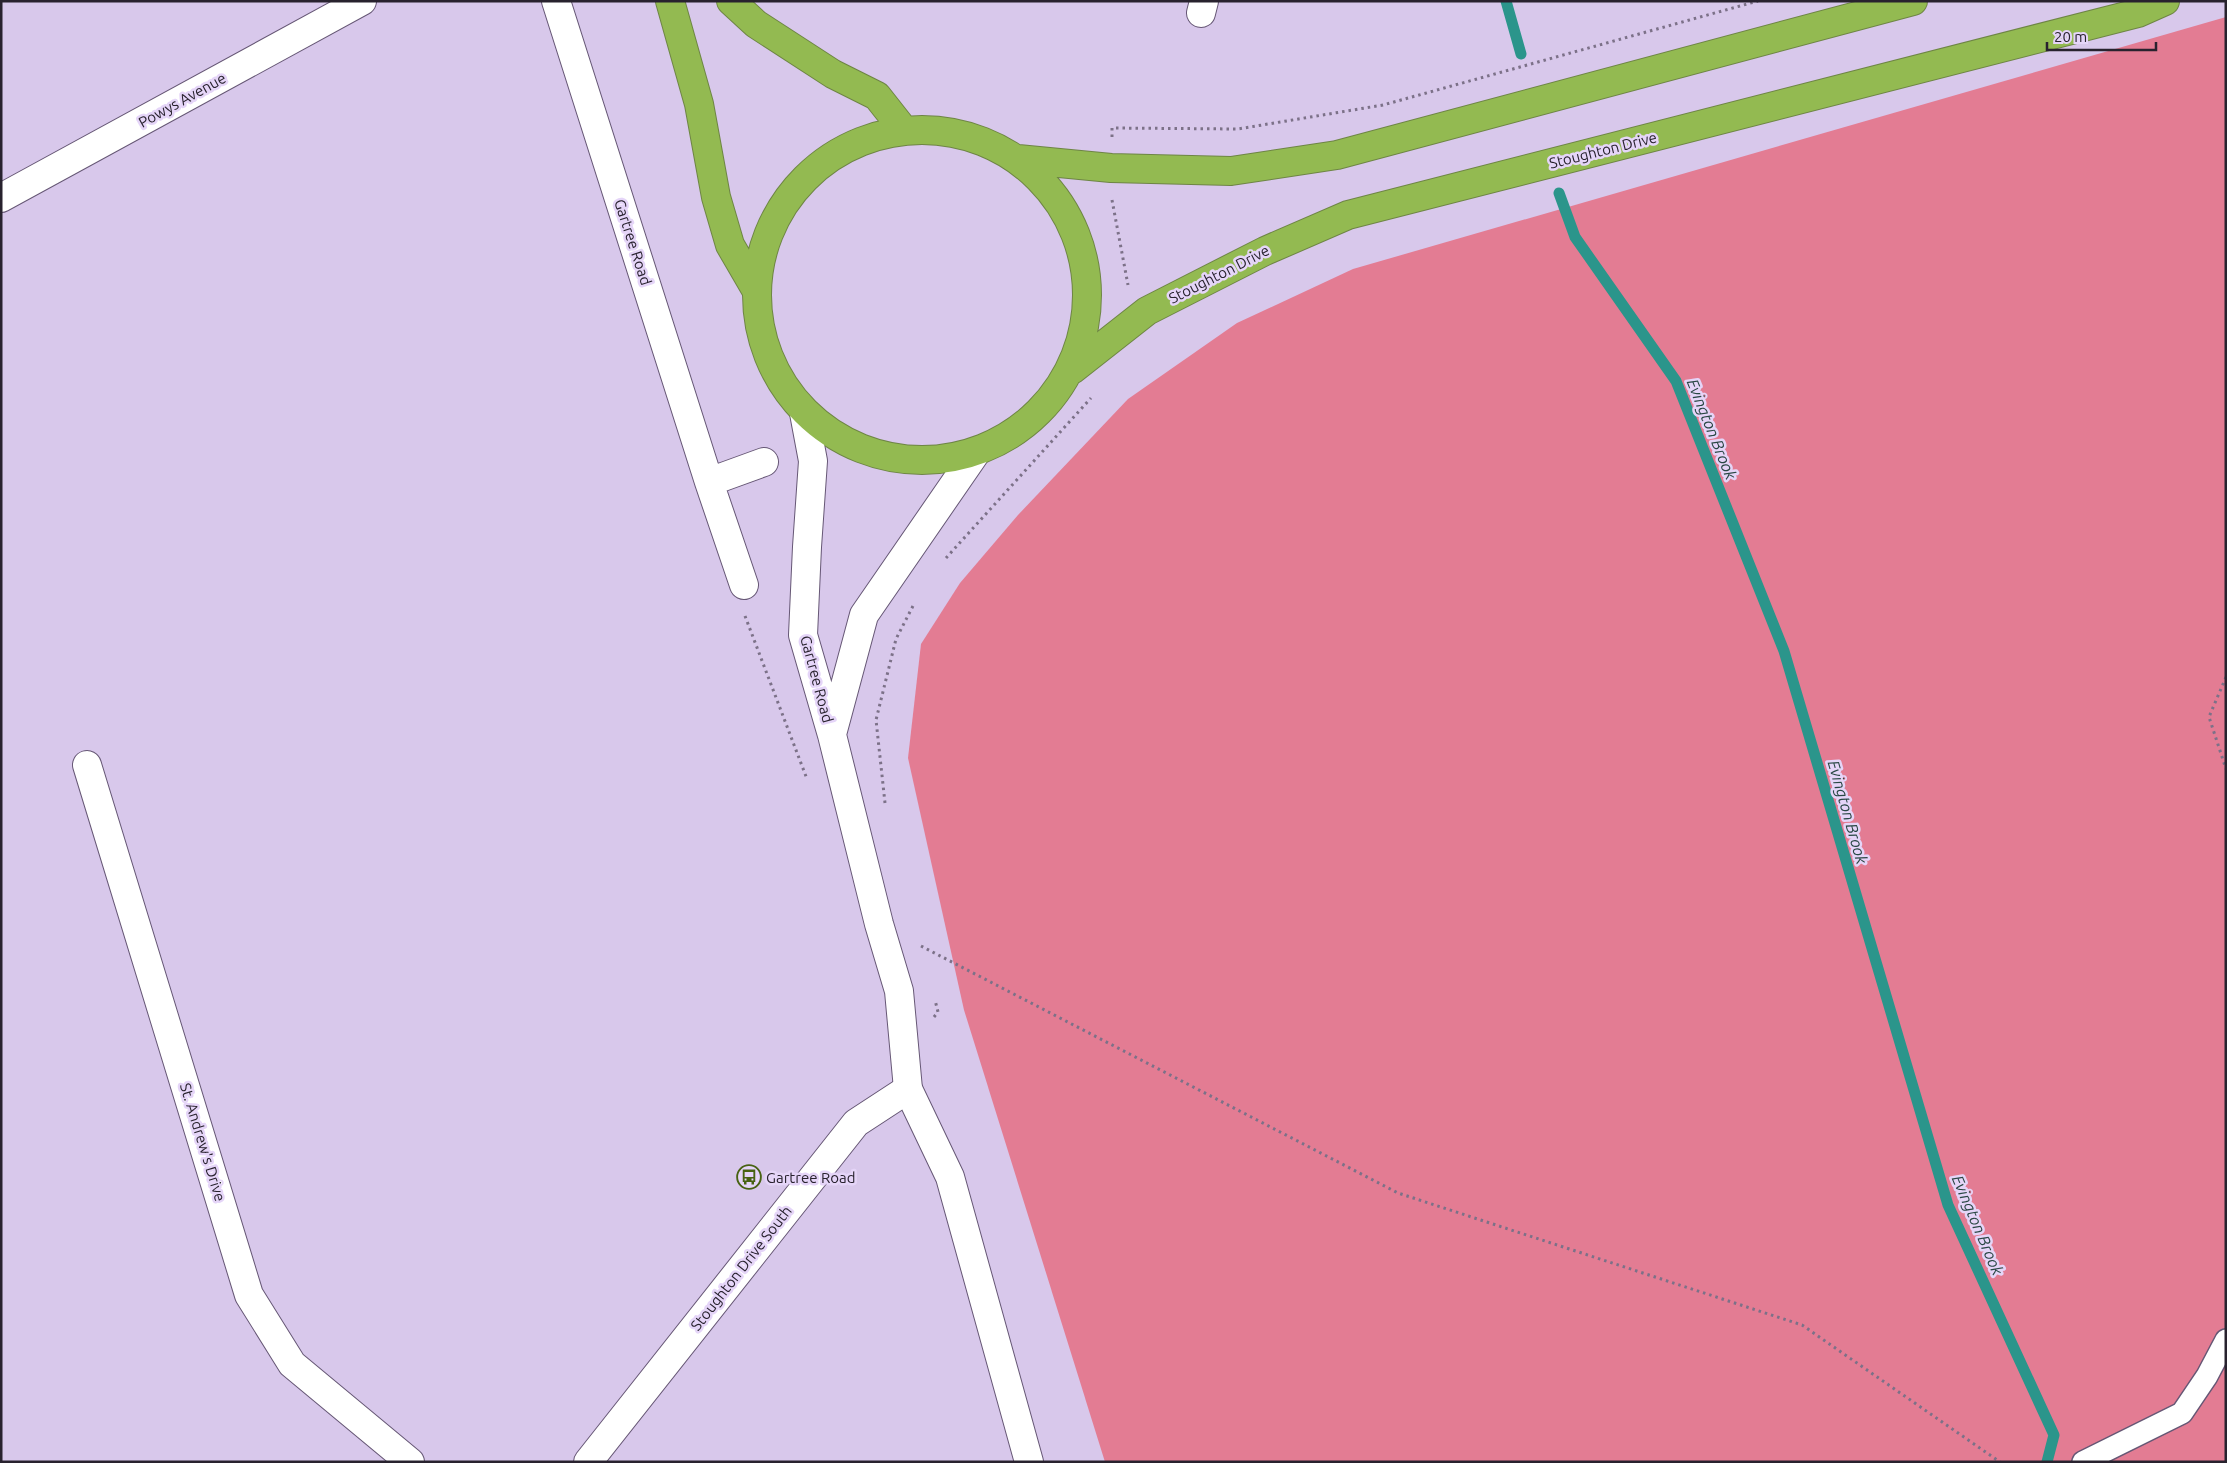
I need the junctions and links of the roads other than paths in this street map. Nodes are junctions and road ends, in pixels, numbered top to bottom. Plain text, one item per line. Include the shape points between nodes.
1 (362, 1) edge
2 (556, 1) edge
3 (670, 1) edge
4 (731, 1) edge
5 (1913, 1) edge
6 (2165, 1) edge
7 (903, 129) junction
8 (1018, 159) junction
9 (1, 198) edge
10 (755, 288) junction
11 (1072, 370) junction
12 (804, 413) junction
13 (975, 454) junction
14 (764, 462) dead end
15 (709, 482) junction
16 (744, 585) road end
17 (832, 735) junction
18 (87, 766) dead end
19 (908, 1089) junction
20 (2226, 1340) edge
21 (410, 1462) edge
22 (588, 1462) edge
23 (1029, 1462) edge
24 (2083, 1462) edge

1 - 9 street, Powys Avenue
2 - 15 street, Gartree Road
3 - 10 highway via 699,104 718,205 730,245
4 - 7 highway via 756,24 833,74 877,96
5 - 8 highway via 1337,155 1231,171 1110,168
6 - 11 highway, Stoughton Drive via 2138,13 1348,215 1264,251 1147,311
7 - 8 highway via 932,128 972,136
7 - 10 highway via 862,139 813,168 775,216
8 - 11 highway via 1069,216 1088,275 1085,331
10 - 12 highway via 757,317 775,374
11 - 13 highway via 1022,429
12 - 13 highway via 837,439 904,461
12 - 17 street, Gartree Road via 813,460 803,635
13 - 17 street, Gartree Road via 864,615
14 - 15 street
15 - 16 street, Gartree Road
17 - 19 street, Gartree Road via 899,991
18 - 21 street, St. Andrew's Drive via 249,1295 292,1364
19 - 22 street, Stoughton Drive South via 856,1123
19 - 23 street, Gartree Road via 950,1177
20 - 24 lane via 2182,1413

